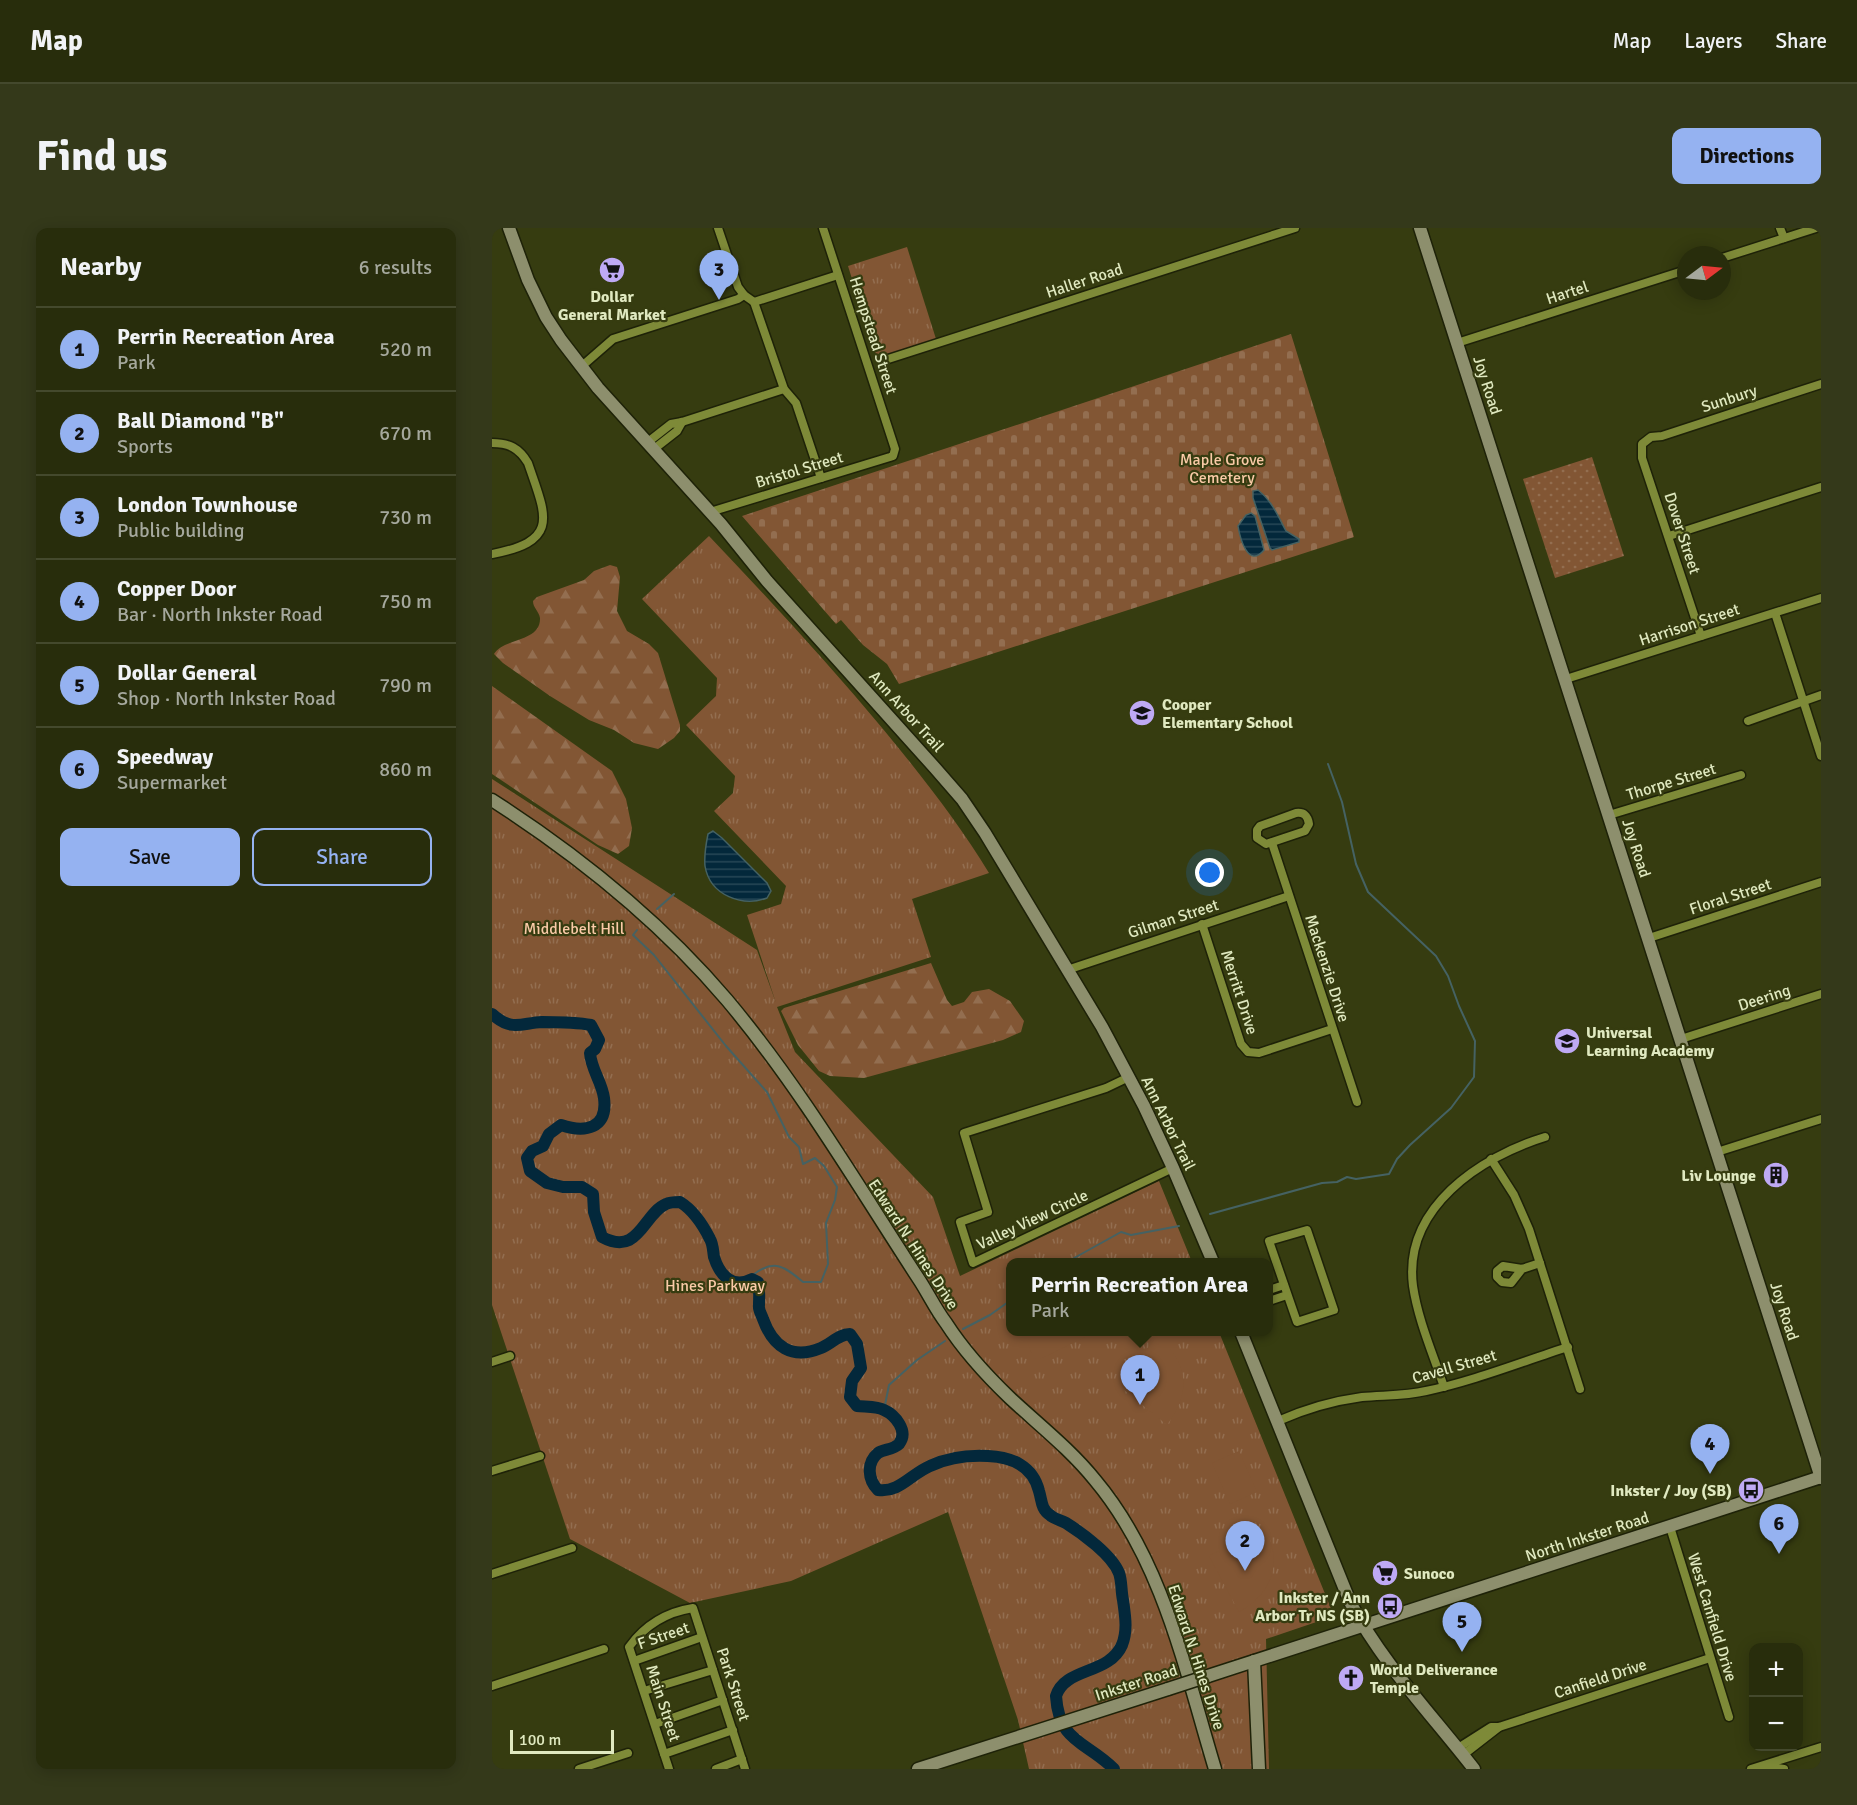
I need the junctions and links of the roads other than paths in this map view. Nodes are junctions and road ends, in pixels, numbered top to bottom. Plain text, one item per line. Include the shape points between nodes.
1 (508, 228) edge
2 (718, 228) edge
3 (823, 228) edge
4 (1295, 228) edge
5 (1420, 228) edge
6 (1780, 228) edge
7 (1816, 228) edge
8 (1784, 238) junction
9 (1731, 255) edge
10 (1677, 273) edge
11 (838, 275) junction
12 (744, 295) junction
13 (754, 302) junction
14 (1457, 343) junction
15 (882, 361) dead end
16 (582, 366) junction
17 (1821, 384) edge
18 (784, 389) junction
19 (1646, 440) joint
20 (492, 443) edge
21 (651, 446) junction
22 (894, 452) joint
23 (821, 478) junction
24 (1821, 487) edge
25 (710, 512) junction
26 (1669, 536) junction
27 (492, 554) edge
28 (1821, 598) edge
29 (1775, 613) junction
30 (1701, 636) junction
31 (1566, 679) junction
32 (1821, 695) edge
33 (1803, 701) junction
34 (1748, 721) dead end
35 (1821, 756) edge
36 (1741, 775) dead end
37 (492, 800) edge
38 (1609, 814) junction
39 (1272, 843) junction
40 (1821, 882) edge
41 (1289, 896) junction
42 (1202, 924) junction
43 (1649, 938) junction
44 (1067, 970) junction
45 (1821, 994) edge
46 (1332, 1029) junction
47 (1681, 1039) junction
48 (1129, 1077) junction
49 (1357, 1102) dead end
50 (1821, 1119) edge
51 (1545, 1137) dead end
52 (1717, 1152) junction
53 (1491, 1159) junction
54 (1173, 1168) junction
55 (1211, 1258) edge
56 (1540, 1263) junction
57 (1522, 1269) dead end
58 (1284, 1285) junction
59 (1273, 1289) edge
60 (1287, 1295) junction
61 (1273, 1300) edge
62 (1243, 1336) edge
63 (1568, 1347) junction
64 (510, 1356) dead end
65 (492, 1362) edge
66 (1444, 1387) junction
67 (1580, 1389) dead end
68 (1278, 1421) junction
69 (540, 1456) dead end
70 (492, 1471) edge
71 (1821, 1478) edge
72 (1670, 1527) junction
73 (572, 1548) dead end
74 (492, 1574) edge
75 (1363, 1626) junction
76 (702, 1637) junction
77 (629, 1647) joint
78 (604, 1649) dead end
79 (1710, 1658) junction
80 (634, 1661) junction
81 (1254, 1661) junction
82 (713, 1670) junction
83 (492, 1686) edge
84 (644, 1691) junction
85 (723, 1700) junction
86 (1729, 1717) dead end
87 (655, 1724) junction
88 (733, 1730) junction
89 (1821, 1747) edge
90 (1460, 1751) junction
91 (628, 1753) dead end
92 (664, 1754) junction
93 (742, 1759) junction
94 (1764, 1765) junction
95 (579, 1769) edge
96 (669, 1769) edge
97 (716, 1769) edge
98 (745, 1769) edge
99 (918, 1769) edge
100 (1215, 1769) edge
101 (1259, 1769) edge
102 (1474, 1769) edge
103 (1751, 1769) edge
104 (1784, 1769) edge

1 - 16 street, Ann Arbor Trail via 546,317
2 - 12 street
3 - 11 street, Hempstead Street
4 - 15 street, Haller Road
5 - 14 street, Joy Road
6 - 8 street
7 - 8 street
8 - 9 street
10 - 14 street, Hartel
11 - 13 street
11 - 22 street, Hempstead Street
12 - 13 street
12 - 16 street via 613,339
13 - 18 street
14 - 31 street, Joy Road
16 - 21 street, Ann Arbor Trail
17 - 19 street, Sunbury
18 - 21 street via 682,422 677,431
18 - 23 street via 796,402
19 - 26 street, Dover Street via 1642,444 1642,458
20 - 27 street via 511,446 528,463 543,518 534,539 520,548
21 - 25 street, Ann Arbor Trail
22 - 23 street, Bristol Street via 890,457
23 - 25 street, Bristol Street
24 - 26 street
25 - 44 street, Ann Arbor Trail via 962,799
26 - 30 street, Dover Street
28 - 29 street, Harrison Street
29 - 30 street, Harrison Street
29 - 33 street
30 - 31 street, Harrison Street
31 - 38 street, Joy Road
32 - 33 street
33 - 34 street
33 - 35 street
36 - 38 street, Thorpe Street
37 - 100 street, Edward N. Hines Drive via 566,850 613,888 716,988 786,1077 963,1348 1082,1465 1113,1502 1156,1585
38 - 43 street, Joy Road
39 - 39 street, Mackenzie Drive via 1264,844 1257,838 1260,826 1296,813 1307,817 1305,831
39 - 41 street, Mackenzie Drive
40 - 43 street, Floral Street
41 - 42 street, Gilman Street
41 - 46 street, Mackenzie Drive
42 - 44 street, Gilman Street
42 - 46 street, Merritt Drive via 1246,1051 1259,1053
43 - 47 street, Joy Road
44 - 48 street, Ann Arbor Trail
45 - 47 street, Deering
46 - 49 street, Mackenzie Drive
47 - 52 street, Joy Road
48 - 54 street, Ann Arbor Trail
48 - 54 street, Valley View Circle via 1106,1088 964,1133 988,1212 960,1221 973,1263
50 - 52 street
51 - 53 street
52 - 71 street, Joy Road
53 - 56 street via 1520,1207
53 - 66 street via 1465,1177 1439,1203 1424,1226 1414,1254 1415,1296
54 - 55 street, Ann Arbor Trail
56 - 57 street
56 - 63 street
58 - 59 street
58 - 60 street
58 - 60 street via 1269,1241 1307,1230 1334,1310 1297,1322
60 - 61 street
62 - 68 street
63 - 66 street, Cavell Street
63 - 67 street
64 - 65 street
66 - 68 street, Cavell Street via 1336,1402
68 - 75 street
69 - 70 street
71 - 72 street, North Inkster Road
72 - 75 street, North Inkster Road
72 - 79 street, West Canfield Drive
73 - 74 street
75 - 81 street, Inkster Road
75 - 90 street
76 - 77 street, Park Street via 693,1608 655,1621
76 - 80 street, F Street
76 - 82 street, Park Street
77 - 80 street, Main Street
78 - 83 street
79 - 86 street, West Canfield Drive
79 - 90 street, Canfield Drive via 1499,1727
80 - 84 street, Main Street
81 - 99 street, Inkster Road, bridge
81 - 101 street
82 - 84 street
82 - 85 street, Park Street
84 - 87 street, Main Street
85 - 87 street
85 - 88 street, Park Street
87 - 92 street, Main Street
88 - 92 street
88 - 93 street, Park Street
89 - 94 street
90 - 102 street
91 - 95 street
92 - 96 street, Main Street
93 - 97 street
93 - 98 street, Park Street
94 - 103 street
94 - 104 street

